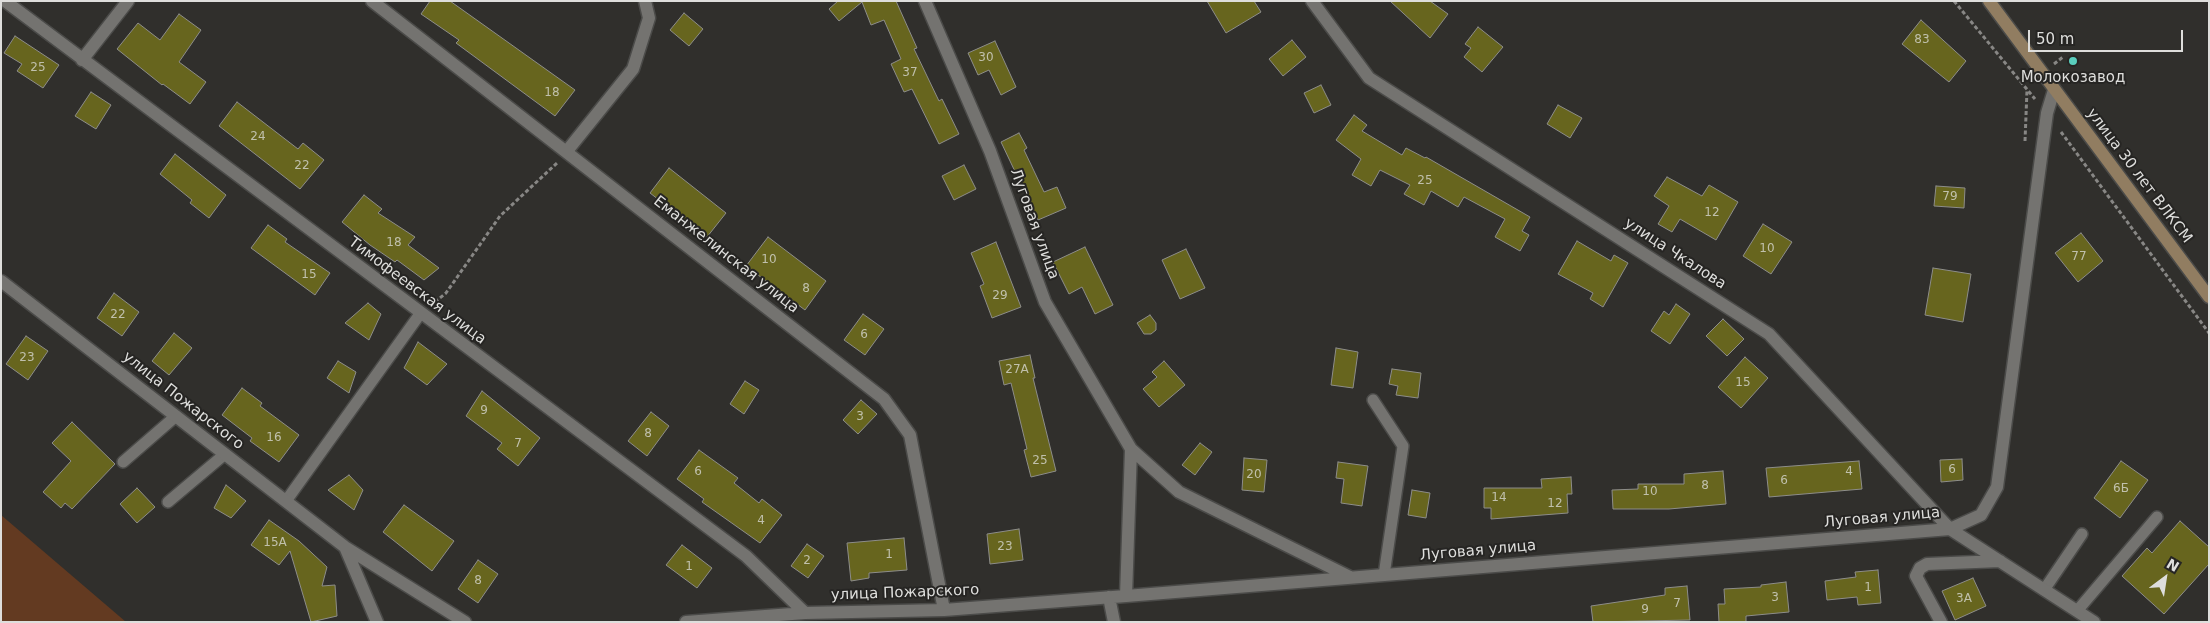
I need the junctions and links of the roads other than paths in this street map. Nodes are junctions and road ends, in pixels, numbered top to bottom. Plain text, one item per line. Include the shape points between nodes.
1 (5, 1) edge
2 (128, 1) edge
3 (372, 1) edge
4 (645, 1) edge
5 (925, 1) edge
6 (1312, 1) edge
7 (1989, 1) edge
8 (82, 60) junction
9 (2054, 90) junction
10 (567, 151) junction
11 (1, 281) edge
12 (2209, 297) edge
13 (420, 314) junction
14 (1373, 400) dead end
15 (176, 416) junction
16 (1131, 449) junction
17 (224, 454) junction
18 (123, 462) dead end
19 (286, 501) junction
20 (168, 502) dead end
21 (2157, 517) dead end
22 (1950, 529) junction
23 (2082, 534) dead end
24 (345, 547) junction
25 (2000, 561) junction
26 (1384, 575) junction
27 (1350, 578) junction
28 (2044, 590) junction
29 (1126, 596) junction
30 (1109, 597) junction
31 (944, 610) junction
32 (2077, 611) junction
33 (805, 613) junction
34 (377, 622) edge
35 (465, 622) edge
36 (686, 622) edge
37 (1114, 622) edge
38 (1941, 622) edge
39 (2094, 622) edge

1 - 8 street, Тимофеевская улица
2 - 8 street
3 - 10 street, Еманжелинская улица
4 - 10 street via 649,18 633,69
5 - 16 street, Луговая улица via 990,151 1046,302
6 - 22 street, улица Чкалова via 1369,78 1769,334
7 - 9 main road, улица 30 лет ВЛКСМ
8 - 13 street, Тимофеевская улица
9 - 12 main road, улица 30 лет ВЛКСМ
9 - 22 street, Луговая улица via 2047,113 1997,487 1981,515
10 - 31 street, Еманжелинская улица via 884,398 910,435
11 - 15 street, улица Пожарского
13 - 19 lane
13 - 33 street, Тимофеевская улица via 746,556
14 - 26 lane via 1404,446
15 - 17 street, улица Пожарского
15 - 18 lane
16 - 27 street, Луговая улица via 1179,492
16 - 29 street
17 - 19 street, улица Пожарского
17 - 20 lane
19 - 24 street, улица Пожарского
21 - 32 lane
22 - 25 street, улица Чкалова
22 - 26 street, Луговая улица
23 - 28 lane
24 - 34 street, улица Пожарского
24 - 35 street, улица Пожарского
25 - 28 street, улица Чкалова
25 - 38 street via 1926,564 1920,568 1916,576
26 - 27 street, Луговая улица
27 - 29 street, Луговая улица
28 - 32 street, улица Чкалова
29 - 30 street, улица Пожарского
30 - 31 street, улица Пожарского
30 - 37 street
31 - 33 street, улица Пожарского
32 - 39 street, улица Чкалова
33 - 36 street, улица Пожарского

